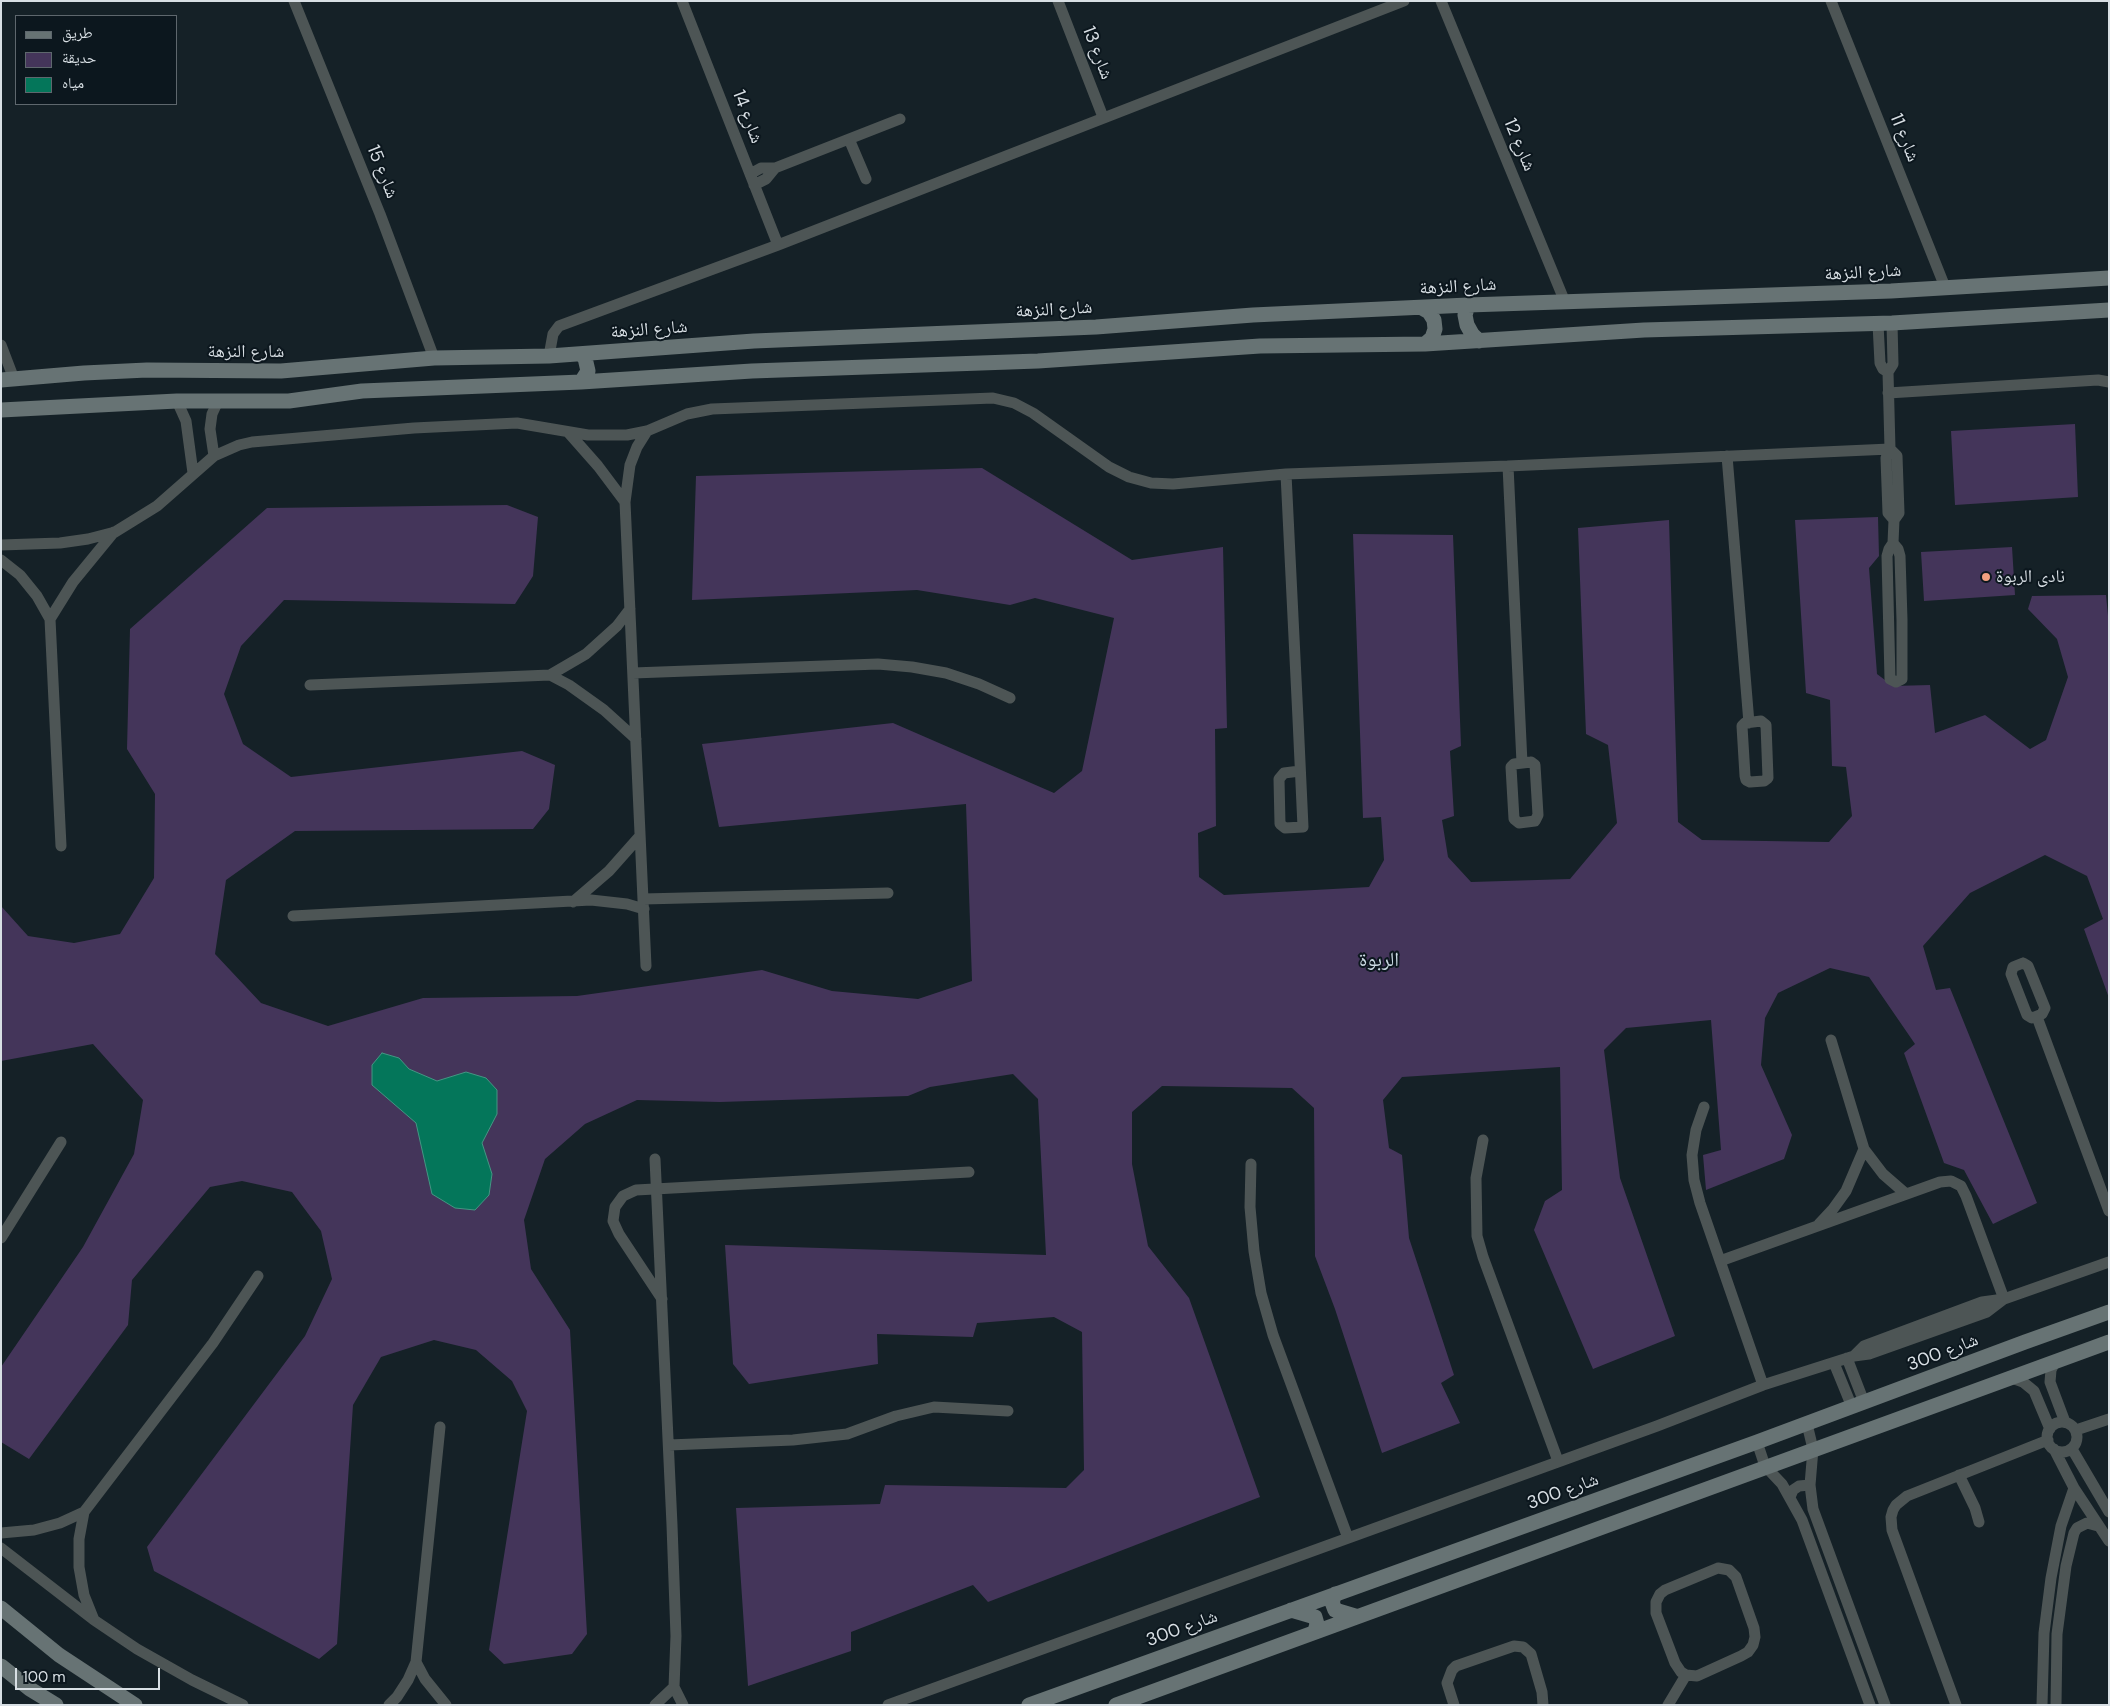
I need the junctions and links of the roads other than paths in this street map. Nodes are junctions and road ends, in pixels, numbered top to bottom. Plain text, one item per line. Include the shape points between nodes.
1 (294, 1) edge
2 (682, 1) edge
3 (1058, 1) edge
4 (1404, 1) edge
5 (1441, 1) edge
6 (1831, 1) edge
7 (1103, 117) junction
8 (900, 119) dead end
9 (849, 139) junction
10 (752, 179) junction
11 (866, 179) dead end
12 (778, 245) junction
13 (2109, 278) edge
14 (1945, 287) junction
15 (1565, 302) junction
16 (1468, 305) junction
17 (1422, 308) junction
18 (2109, 310) edge
19 (1885, 323) junction
20 (1480, 341) junction
21 (1425, 344) junction
22 (1, 345) edge
23 (626, 351) junction
24 (580, 354) junction
25 (549, 356) junction
26 (434, 358) junction
27 (7, 379) edge
28 (628, 379) junction
29 (581, 382) junction
30 (2109, 382) edge
31 (1888, 393) junction
32 (177, 401) junction
33 (218, 401) junction
34 (1, 410) edge
35 (647, 431) junction
36 (568, 432) junction
37 (1890, 448) junction
38 (214, 456) junction
39 (1727, 456) junction
40 (1508, 466) junction
41 (194, 474) junction
42 (1286, 474) junction
43 (625, 502) junction
44 (115, 532) junction
45 (1893, 543) junction
46 (1, 545) edge
47 (1, 560) edge
48 (630, 609) junction
49 (50, 619) junction
50 (1902, 620) junction
51 (1888, 621) junction
52 (633, 673) junction
53 (550, 675) junction
54 (310, 685) dead end
55 (1010, 698) dead end
56 (1749, 723) junction
57 (636, 739) junction
58 (1522, 763) junction
59 (1300, 771) junction
60 (640, 836) junction
61 (61, 846) dead end
62 (888, 892) dead end
63 (573, 902) junction
64 (644, 904) junction
65 (293, 916) dead end
66 (646, 966) dead end
67 (2037, 1017) dead end
68 (1831, 1040) dead end
69 (1704, 1107) dead end
70 (1483, 1140) dead end
71 (61, 1142) dead end
72 (1864, 1149) junction
73 (655, 1159) dead end
74 (1251, 1164) dead end
75 (969, 1172) dead end
76 (657, 1188) junction
77 (1906, 1194) junction
78 (2109, 1212) edge
79 (1818, 1225) junction
80 (1, 1238) edge
81 (1720, 1261) junction
82 (2109, 1262) edge
83 (258, 1276) dead end
84 (2004, 1299) junction
85 (663, 1300) junction
86 (2109, 1312) edge
87 (2109, 1342) edge
88 (1850, 1357) junction
89 (2056, 1360) junction
90 (1834, 1363) junction
91 (2008, 1377) junction
92 (1763, 1385) junction
93 (1858, 1404) junction
94 (1008, 1411) dead end
95 (2109, 1419) edge
96 (2065, 1422) junction
97 (1807, 1424) junction
98 (440, 1427) dead end
99 (2076, 1430) junction
100 (2050, 1439) junction
101 (1757, 1442) junction
102 (669, 1445) junction
103 (1813, 1449) junction
104 (2072, 1449) junction
105 (1558, 1460) junction
106 (1765, 1466) junction
107 (1959, 1475) junction
108 (1810, 1485) junction
109 (2074, 1488) junction
110 (1790, 1497) junction
111 (84, 1512) junction
112 (2109, 1512) edge
113 (1979, 1522) dead end
114 (2062, 1526) junction
115 (2098, 1526) junction
116 (1, 1533) edge
117 (2074, 1533) junction
118 (1348, 1538) junction
119 (2109, 1541) edge
120 (1, 1548) edge
121 (1335, 1594) junction
122 (1, 1608) edge
123 (1291, 1610) junction
124 (1355, 1616) junction
125 (94, 1620) junction
126 (1315, 1631) junction
127 (2044, 1632) junction
128 (2057, 1634) junction
129 (416, 1662) junction
130 (1, 1666) edge
131 (1872, 1668) junction
132 (1858, 1673) junction
133 (1686, 1675) junction
134 (674, 1687) junction
135 (1158, 1689) junction
136 (56, 1705) edge
137 (135, 1705) edge
138 (243, 1705) edge
139 (389, 1705) edge
140 (446, 1705) edge
141 (655, 1705) edge
142 (683, 1705) edge
143 (888, 1705) edge
144 (1029, 1705) edge
145 (1116, 1705) edge
146 (1149, 1705) edge
147 (1454, 1705) edge
148 (1542, 1705) edge
149 (1668, 1705) edge
150 (1870, 1705) edge
151 (1885, 1705) edge
152 (1956, 1705) edge
153 (2042, 1705) edge
154 (2056, 1705) edge

1 - 26 street, شارع 15
2 - 10 street, شارع 14
3 - 7 street, شارع 13
4 - 7 street
5 - 15 street, شارع 12
6 - 14 street, شارع 11
7 - 12 street
8 - 9 street
9 - 10 street via 776,168 766,179
9 - 11 street
10 - 12 street, شارع 14
12 - 25 street via 559,326 553,334
13 - 14 main road, شارع النزهة
14 - 15 main road, شارع النزهة
15 - 16 main road, شارع النزهة
16 - 17 main road, شارع النزهة
16 - 20 main road via 1467,326
17 - 21 main road via 1434,320 1435,329
17 - 23 main road, شارع النزهة via 1252,315 1096,327 763,341
18 - 19 main road
19 - 20 main road via 1644,330
19 - 31 street via 1880,363 1888,372
20 - 21 main road
21 - 28 main road via 1260,346 1105,358 752,371
22 - 27 street
23 - 24 main road, شارع النزهة
23 - 28 main road via 620,362 622,375
24 - 25 main road, شارع النزهة
24 - 29 main road via 585,358 588,371
25 - 26 main road, شارع النزهة
26 - 27 main road, شارع النزهة via 281,371 147,370
28 - 29 main road
29 - 33 main road via 362,392 289,401
30 - 31 street via 2098,380
31 - 37 street
32 - 33 main road
32 - 34 main road
32 - 41 street via 186,421
33 - 38 street via 210,429
35 - 36 street via 607,436
35 - 42 street via 687,414 712,409 993,398 1014,403 1033,413 1109,467 1150,483 1173,484
35 - 43 street via 630,465
36 - 38 street via 517,424 414,428 252,442
36 - 43 street
37 - 39 street
37 - 45 street via 1897,456 1900,513 1894,520
38 - 41 street
39 - 40 street
39 - 56 street
40 - 42 street
40 - 58 street
41 - 44 street via 157,506
42 - 59 street
43 - 48 street
44 - 46 street via 88,539
44 - 49 street via 73,582
45 - 50 street via 1900,556
45 - 51 street via 1887,556
47 - 49 street via 26,582
48 - 52 street
48 - 53 street via 617,626 586,654
49 - 61 street
50 - 51 street
50 - 51 street via 1902,678 1896,682 1890,678
52 - 55 street via 878,664 946,673
52 - 57 street
53 - 54 street
53 - 57 street via 604,710
56 - 56 street via 1742,726 1741,732 1746,780 1764,781 1769,774 1766,725 1761,721
57 - 60 street
58 - 58 street via 1514,764 1510,772 1514,819 1519,823 1535,821 1538,815 1535,765
59 - 59 street via 1284,773 1278,779 1282,827 1303,827
60 - 63 street via 609,871
60 - 64 street
62 - 64 street
63 - 64 street
63 - 65 street
64 - 66 street
67 - 78 street
68 - 72 street
69 - 81 street via 1693,1147 1694,1180
70 - 105 street via 1476,1178 1477,1236
71 - 80 street
72 - 77 street via 1882,1174
72 - 79 street via 1846,1191
73 - 76 street
74 - 118 street via 1250,1208 1261,1293 1273,1335
75 - 76 street
76 - 85 street
76 - 85 street via 636,1190 623,1196 615,1207 613,1221
77 - 79 street
77 - 84 street via 1940,1182 1951,1181 1961,1186
79 - 81 street
81 - 92 street
82 - 84 street
83 - 111 street via 214,1343
84 - 88 street via 1987,1312 1869,1354
85 - 102 street
86 - 93 main road, شارع 300
87 - 89 main road
88 - 90 street
88 - 93 street
89 - 91 main road
89 - 96 street via 2050,1382
90 - 92 street
90 - 93 street
91 - 100 street via 2023,1382 2034,1391
91 - 103 main road
92 - 105 street
93 - 97 main road, شارع 300
94 - 102 street via 934,1407 896,1416 846,1434 793,1440
95 - 99 street
96 - 99 street
96 - 100 street via 2055,1424
97 - 101 main road, شارع 300
97 - 103 street
98 - 129 street
99 - 104 street via 2077,1440
100 - 104 street via 2061,1452
100 - 107 street
100 - 109 street
101 - 106 street
101 - 121 main road, شارع 300
102 - 134 street via 676,1636
103 - 106 main road
103 - 108 street
104 - 112 street
105 - 118 street
106 - 110 street
106 - 124 main road
107 - 113 street
107 - 152 street via 1901,1500 1893,1510 1891,1524
108 - 110 street via 1792,1490
108 - 131 street via 1813,1509
109 - 114 street
109 - 115 street
110 - 132 street via 1802,1520
111 - 116 street via 34,1530
111 - 125 street via 79,1539 79,1567 84,1595
114 - 117 street
114 - 127 street
115 - 117 street via 2087,1523
115 - 119 street
117 - 128 street
118 - 143 street
120 - 125 street
121 - 123 main road, شارع 300
121 - 124 main road via 1332,1602 1335,1610
122 - 137 main road via 59,1655
123 - 126 main road via 1315,1617
123 - 144 main road, شارع 300
124 - 126 main road
125 - 138 street via 137,1649
126 - 135 main road
127 - 128 street
127 - 153 street
128 - 154 street
129 - 139 street via 408,1680
129 - 140 street
130 - 136 main road
131 - 132 street
131 - 151 street
132 - 150 street
133 - 133 street via 1678,1668 1655,1606 1665,1590 1713,1569 1729,1570 1736,1577 1754,1628 1753,1645 1741,1656 1697,1676
133 - 149 street
134 - 141 street
134 - 142 street
135 - 145 main road
135 - 146 street
147 - 148 street via 1447,1683 1456,1666 1514,1646 1524,1647 1531,1654 1542,1692

